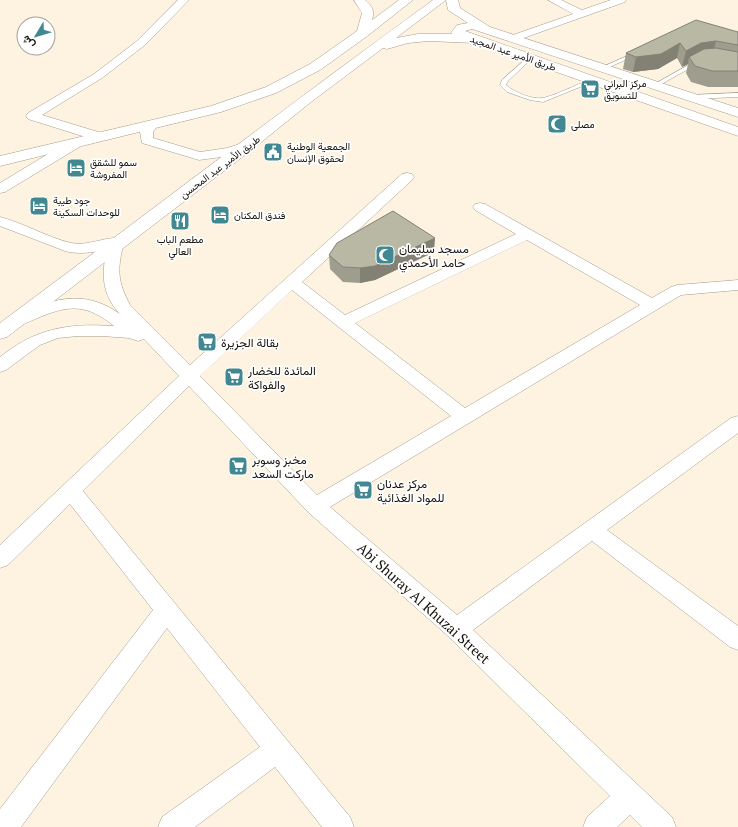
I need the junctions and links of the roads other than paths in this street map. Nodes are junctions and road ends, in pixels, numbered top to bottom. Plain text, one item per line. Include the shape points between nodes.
1 (184, 0) edge
2 (359, 0) edge
3 (407, 0) edge
4 (440, 0) edge
5 (452, 0) edge
6 (553, 0) edge
7 (622, 0) edge
8 (582, 14) junction
9 (494, 32) junction
10 (362, 34) junction
11 (514, 38) junction
12 (475, 40) junction
13 (374, 50) junction
14 (644, 51) edge
15 (528, 59) junction
16 (706, 60) edge
17 (603, 68) junction
18 (592, 81) junction
19 (656, 86) junction
20 (738, 95) edge
21 (691, 97) junction
22 (738, 113) edge
23 (152, 125) junction
24 (738, 132) edge
25 (100, 137) junction
26 (76, 142) junction
27 (249, 145) junction
28 (0, 161) edge
29 (407, 177) dead end
30 (0, 188) edge
31 (480, 207) dead end
32 (0, 221) edge
33 (528, 234) junction
34 (118, 244) junction
35 (70, 248) junction
36 (83, 272) junction
37 (292, 282) junction
38 (738, 284) edge
39 (652, 304) junction
40 (344, 322) junction
41 (7, 328) edge
42 (135, 333) junction
43 (0, 366) edge
44 (190, 376) junction
45 (464, 417) junction
46 (738, 423) edge
47 (71, 490) junction
48 (314, 506) junction
49 (592, 530) junction
50 (0, 559) edge
51 (167, 610) junction
52 (456, 630) junction
53 (738, 640) edge
54 (278, 749) junction
55 (630, 796) junction
56 (4, 827) edge
57 (172, 827) edge
58 (340, 827) edge
59 (597, 827) edge
60 (662, 827) edge

1 - 25 street via 142,43 98,76 32,116
2 - 10 main road via 368,13
3 - 10 main road
4 - 13 main road, طريق الأمير عبد المحسن
5 - 9 main road via 454,10
6 - 8 street
7 - 8 street
8 - 11 street
9 - 11 main road, طريق الأمير عبد المجيد
9 - 12 main road, طريق الأمير عبد المجيد via 473,25 461,28 457,33
10 - 23 main road via 315,66 271,90 216,109
11 - 17 main road, طريق الأمير عبد المجيد
12 - 13 main road via 434,36 399,41
12 - 15 main road, طريق الأمير عبد المجيد
13 - 27 main road, طريق الأمير عبد المحسن via 306,99
14 - 17 lane
15 - 18 main road, طريق الأمير عبد المجيد
15 - 18 lane via 505,80 503,85 509,91 543,100
16 - 19 lane via 699,61
17 - 19 main road, طريق الأمير عبد المجيد
18 - 24 main road, طريق الأمير عبد المجيد
19 - 21 main road, طريق الأمير عبد المجيد
20 - 21 lane
21 - 22 main road, طريق الأمير عبد المجيد
23 - 25 main road
23 - 27 street via 146,132 147,140 199,156 229,152
25 - 26 main road
26 - 28 main road
26 - 30 street
27 - 34 main road, طريق الأمير عبد المحسن
29 - 37 street
31 - 33 street
32 - 35 street
33 - 39 street
33 - 40 street
34 - 35 street
34 - 36 main road, طريق الأمير عبد المحسن
34 - 44 street via 109,273 113,289 123,307
35 - 36 street via 81,260
36 - 41 main road, طريق الأمير عبد المحسن
37 - 40 street
37 - 44 street
38 - 39 street via 677,290
39 - 45 street
40 - 45 street
41 - 42 street via 49,307 72,303 93,306
42 - 43 street via 79,330 46,336 20,350
42 - 44 street
44 - 47 street
44 - 48 street, Abi Shuray Al Khuzai Street
45 - 48 street
46 - 49 street
47 - 50 street
47 - 51 street
48 - 52 street, Abi Shuray Al Khuzai Street
49 - 52 street
49 - 53 street
51 - 54 street
51 - 56 street
52 - 55 street, Abi Shuray Al Khuzai Street
54 - 57 street
54 - 58 street
55 - 59 street
55 - 60 street, Abi Shuray Al Khuzai Street

